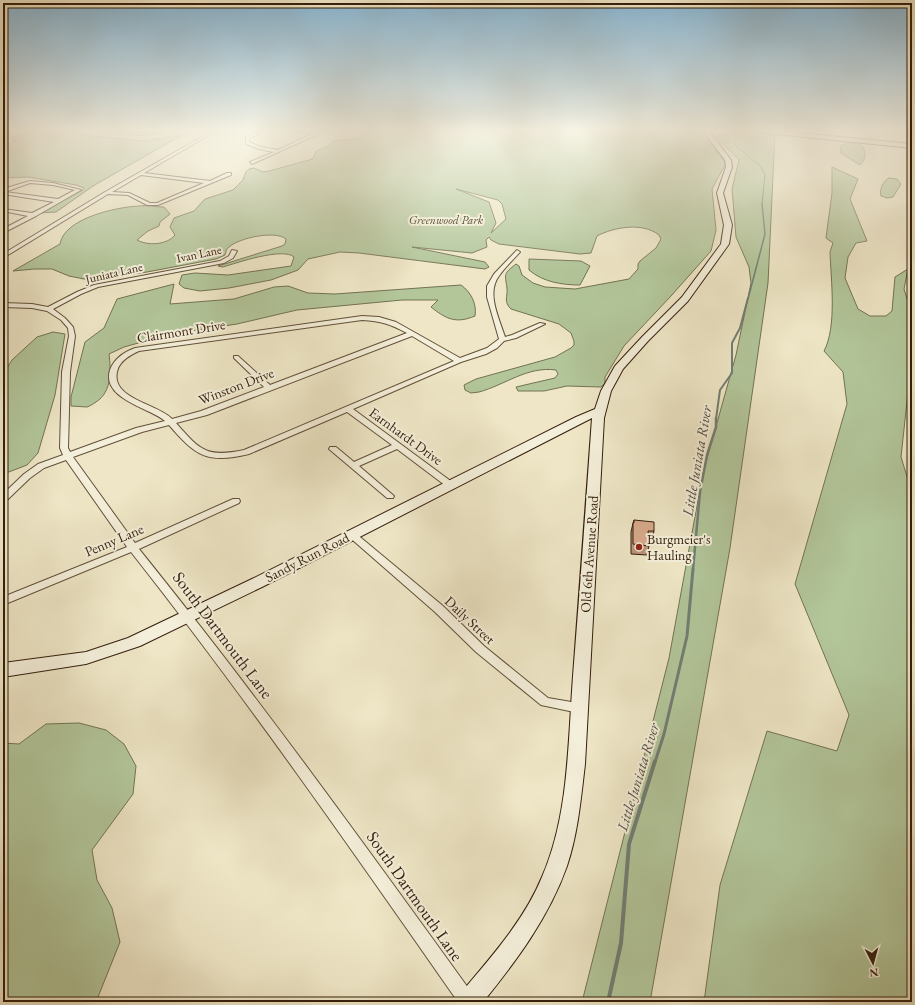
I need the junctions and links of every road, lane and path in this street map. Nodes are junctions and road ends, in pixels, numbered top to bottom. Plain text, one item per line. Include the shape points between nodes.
1 (133, 178) edge
2 (174, 178) edge
3 (220, 178) edge
4 (725, 178) edge
5 (210, 182) junction
6 (3, 192) edge
7 (107, 193) junction
8 (58, 201) junction
9 (3, 210) edge
10 (34, 214) junction
11 (4, 230) edge
12 (234, 251) dead end
13 (517, 252) dead end
14 (3, 256) edge
15 (164, 273) joint
16 (3, 305) edge
17 (49, 309) junction
18 (542, 324) dead end
19 (410, 334) junction
20 (502, 339) junction
21 (236, 357) dead end
22 (459, 361) junction
23 (269, 388) junction
24 (348, 408) junction
25 (600, 411) junction
26 (170, 421) junction
27 (397, 446) junction
28 (333, 449) dead end
29 (68, 456) junction
30 (353, 465) junction
31 (450, 484) junction
32 (390, 496) dead end
33 (3, 499) edge
34 (236, 501) dead end
35 (352, 534) junction
36 (133, 548) junction
37 (3, 601) edge
38 (188, 617) junction
39 (3, 670) edge
40 (579, 708) junction
41 (468, 1002) edge

1 - 7 street
2 - 5 street
3 - 5 street
4 - 25 main road, Old 6th Avenue Road via 720,194 728,225 725,244 685,299 619,368 606,391
5 - 7 street via 158,204 149,204 129,194
6 - 8 street
6 - 8 street via 25,183 53,184 80,190
7 - 14 street
8 - 10 street
9 - 10 street
10 - 11 street
12 - 15 street, Ivan Lane via 231,258 222,262
13 - 20 street via 496,275 490,286 490,297
15 - 17 street, Juniata Lane via 92,287
16 - 17 street, South Dartmouth Lane
17 - 29 street, South Dartmouth Lane via 65,321 72,333 66,372 64,448
18 - 20 street, Clairmont Drive via 514,337
19 - 22 street, Clairmont Drive
19 - 23 street, Winston Drive
19 - 26 street, Clairmont Drive via 386,320 362,318 150,347 123,357 114,369 116,387 125,397
20 - 22 street, Clairmont Drive via 494,347
21 - 23 street
22 - 24 street, Clairmont Drive
23 - 26 street, Winston Drive via 204,413
24 - 26 street, Clairmont Drive via 246,452 223,456 203,453 196,449
24 - 27 street, Earnhardt Drive
25 - 31 main road, Sandy Run Road
25 - 40 main road, Old 6th Avenue Road
26 - 29 street, Winston Drive
27 - 30 street
27 - 31 street, Earnhardt Drive
28 - 30 street
29 - 33 street, Winston Drive via 41,466
29 - 36 street, South Dartmouth Lane
30 - 32 street
31 - 35 main road, Sandy Run Road
34 - 36 street, Penny Lane
35 - 38 main road, Sandy Run Road
35 - 40 street, Daily Street via 439,609 480,649 545,702
36 - 37 street, Penny Lane
36 - 38 street, South Dartmouth Lane
38 - 39 main road, Sandy Run Road via 134,642 99,654 67,662
38 - 41 street, South Dartmouth Lane via 359,848
40 - 41 main road, Old 6th Avenue Road via 570,813 557,866 517,940

